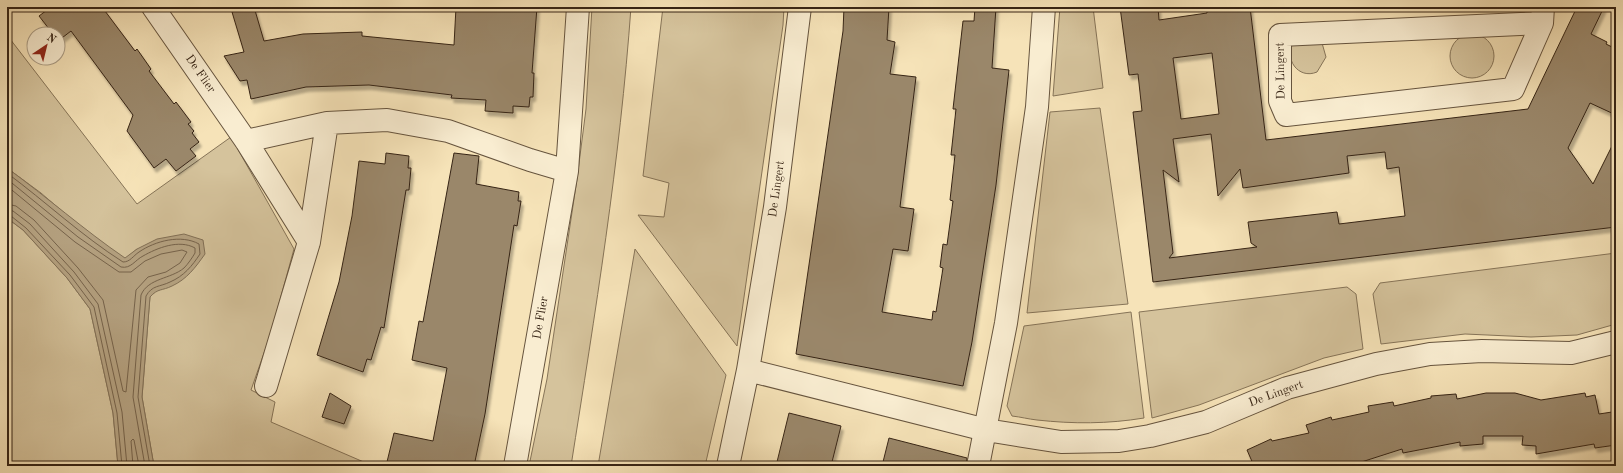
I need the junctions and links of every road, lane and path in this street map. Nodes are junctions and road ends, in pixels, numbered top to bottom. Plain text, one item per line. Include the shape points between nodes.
1 (153, 7) edge
2 (578, 7) edge
3 (800, 7) edge
4 (1044, 7) edge
5 (1543, 15) edge
6 (327, 123) junction
7 (246, 142) junction
8 (567, 171) junction
9 (308, 242) junction
10 (1616, 342) edge
11 (748, 370) junction
12 (266, 386) dead end
13 (986, 430) junction
14 (515, 466) edge
15 (728, 466) edge
16 (978, 466) edge

1 - 7 street, De Flier
2 - 8 street, De Flier
3 - 11 street, De Lingert via 775,207
4 - 13 street via 1037,107 1006,322
5 - 5 street, De Lingert via 1280,35 1280,101 1286,115 1513,90
6 - 7 street
6 - 8 street via 387,120 448,131
6 - 9 street
7 - 9 street, De Flier
8 - 14 street, De Flier
9 - 12 street
10 - 13 street, De Lingert via 1571,353 1482,351 1430,354 1376,364 1287,388 1206,422 1119,441 1061,442
11 - 13 street, De Lingert
11 - 15 street, De Lingert
13 - 16 street

